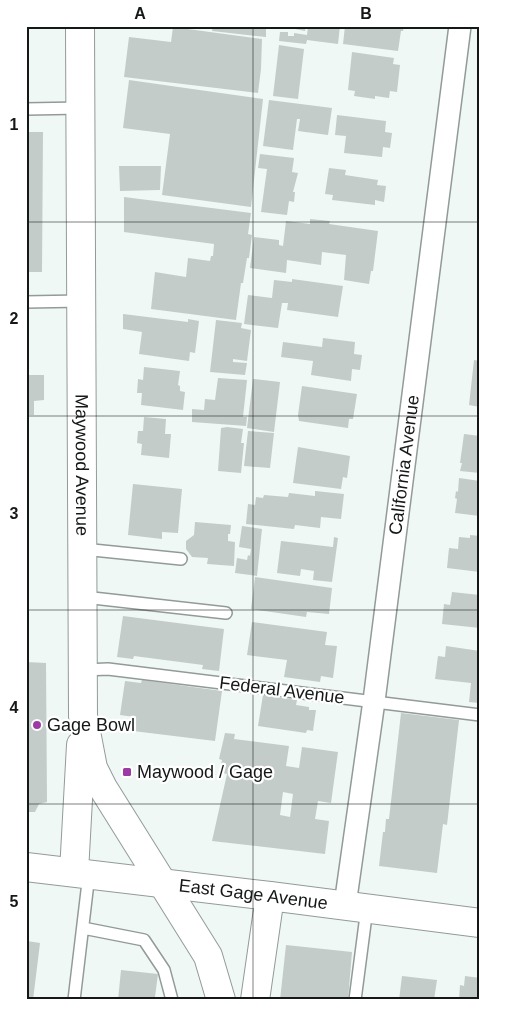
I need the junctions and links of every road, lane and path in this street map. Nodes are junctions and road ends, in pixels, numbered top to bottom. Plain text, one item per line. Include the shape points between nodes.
1 (80, 26) edge
2 (460, 26) edge
3 (81, 108) junction
4 (26, 109) edge
5 (82, 301) junction
6 (26, 302) edge
7 (83, 549) junction
8 (181, 559) dead end
9 (84, 597) junction
10 (226, 613) dead end
11 (84, 670) junction
12 (374, 701) junction
13 (480, 715) edge
14 (83, 716) junction
15 (26, 867) edge
16 (82, 873) junction
17 (162, 882) junction
18 (270, 896) junction
19 (356, 906) junction
20 (480, 923) edge
21 (82, 928) junction
22 (74, 1000) edge
23 (172, 1000) edge
24 (221, 1000) edge
25 (255, 1000) edge
26 (355, 1000) edge

1 - 3 street, Maywood Avenue
2 - 12 street, California Avenue
3 - 4 lane
3 - 5 street, Maywood Avenue
5 - 6 lane
5 - 7 street, Maywood Avenue
7 - 8 lane
7 - 9 street, Maywood Avenue
9 - 10 lane
9 - 11 street, Maywood Avenue
11 - 12 lane, Federal Avenue via 108,669
11 - 14 street, Maywood Avenue
12 - 13 lane, Federal Avenue
12 - 19 street, California Avenue
14 - 16 street
14 - 17 street, Maywood Avenue via 93,768 102,788
15 - 16 street, East Gage Avenue
16 - 17 street, East Gage Avenue
16 - 21 lane
17 - 18 street, East Gage Avenue
17 - 24 street via 208,956
18 - 19 street, East Gage Avenue
18 - 25 street
19 - 20 street, East Gage Avenue
19 - 26 lane
21 - 22 lane
21 - 23 lane via 144,940 164,970

